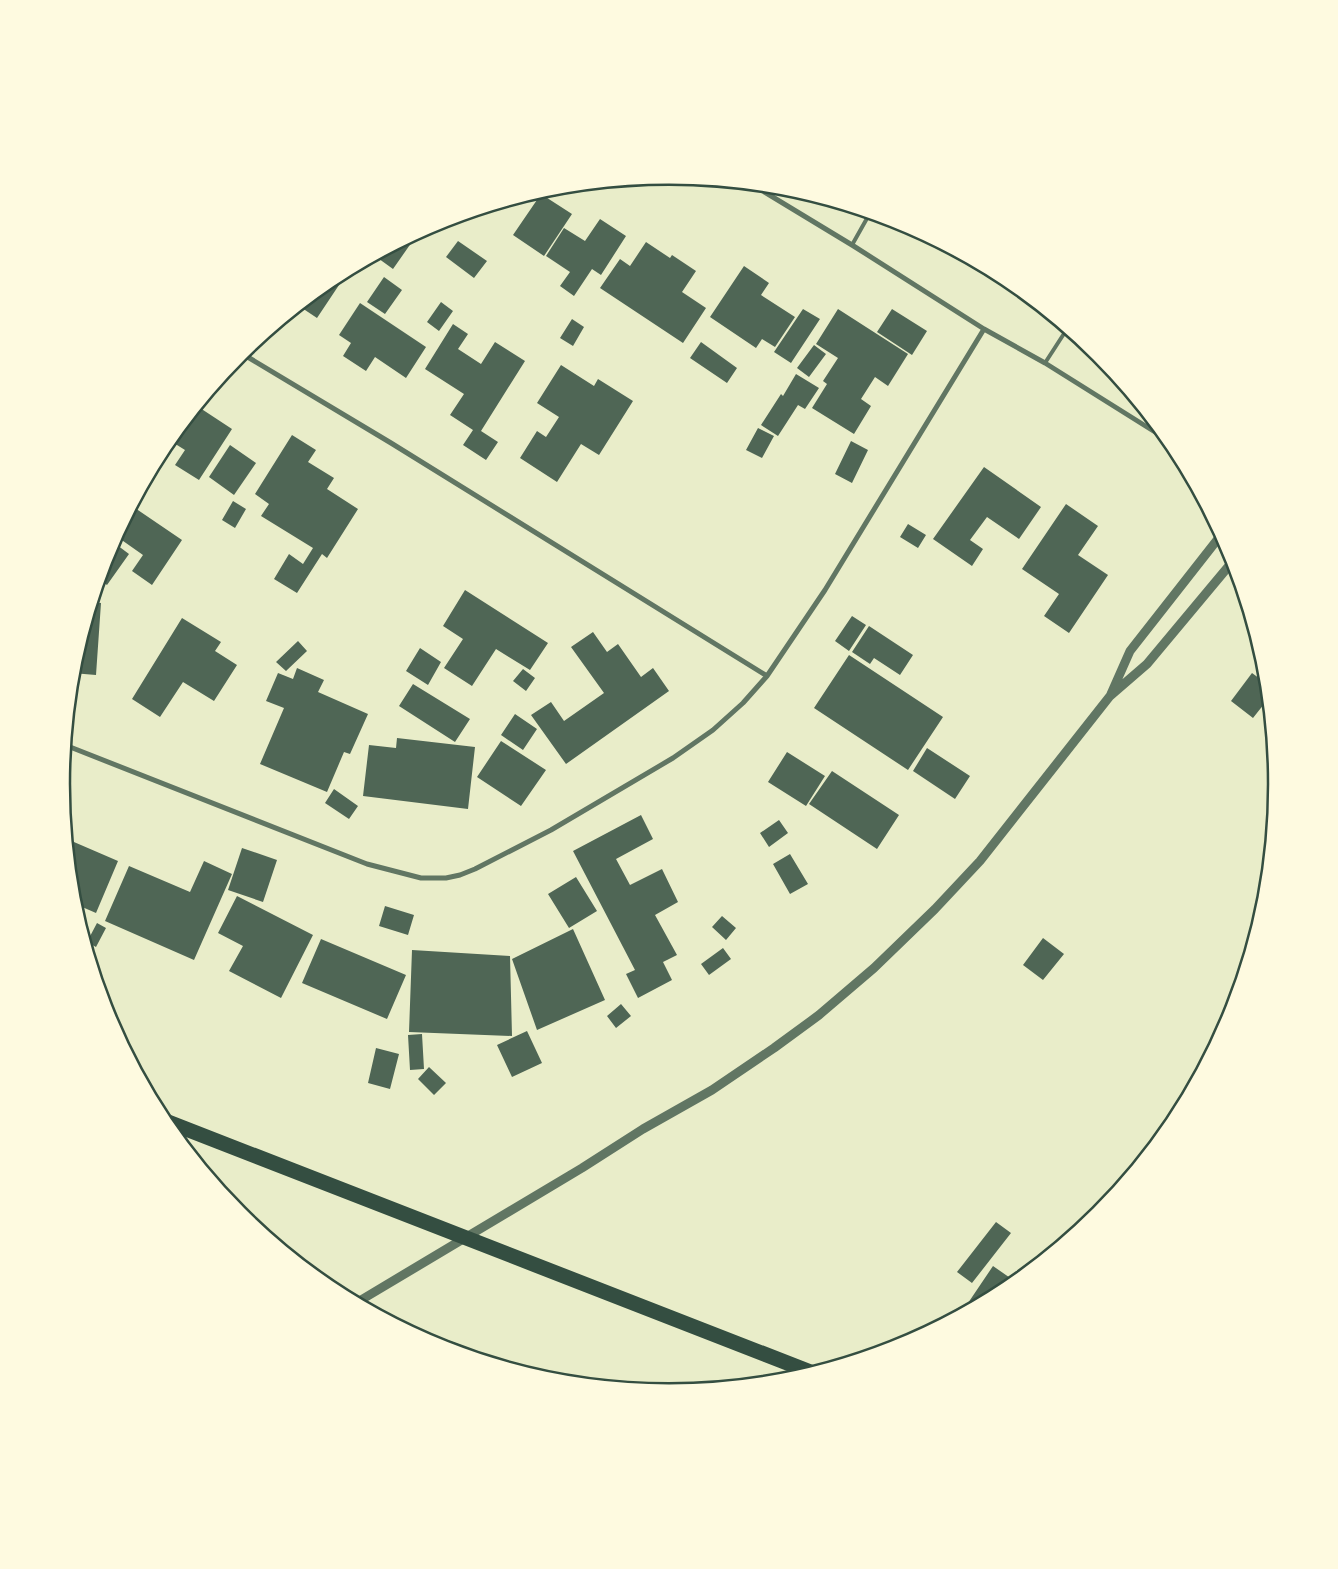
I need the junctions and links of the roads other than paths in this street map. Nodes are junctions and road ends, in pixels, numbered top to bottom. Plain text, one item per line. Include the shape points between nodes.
1 (768, 194) edge
2 (867, 219) edge
3 (852, 245) junction
4 (984, 329) junction
5 (1064, 334) edge
6 (249, 358) edge
7 (1045, 363) junction
8 (1151, 430) edge
9 (1216, 542) edge
10 (1227, 568) edge
11 (767, 676) junction
12 (1110, 696) junction
13 (71, 746) edge
14 (177, 1125) edge
15 (363, 1299) edge
16 (801, 1368) edge

1 - 3 street
2 - 3 lane
3 - 4 street
4 - 7 street
4 - 11 street via 825,590
5 - 7 lane
6 - 11 street
7 - 8 street
9 - 12 street via 1130,651
10 - 12 street via 1147,664
11 - 13 street via 713,730 672,758 551,830 475,869 446,878 421,878 368,864
12 - 15 street via 980,861 874,968 819,1015 712,1090
14 - 16 highway

